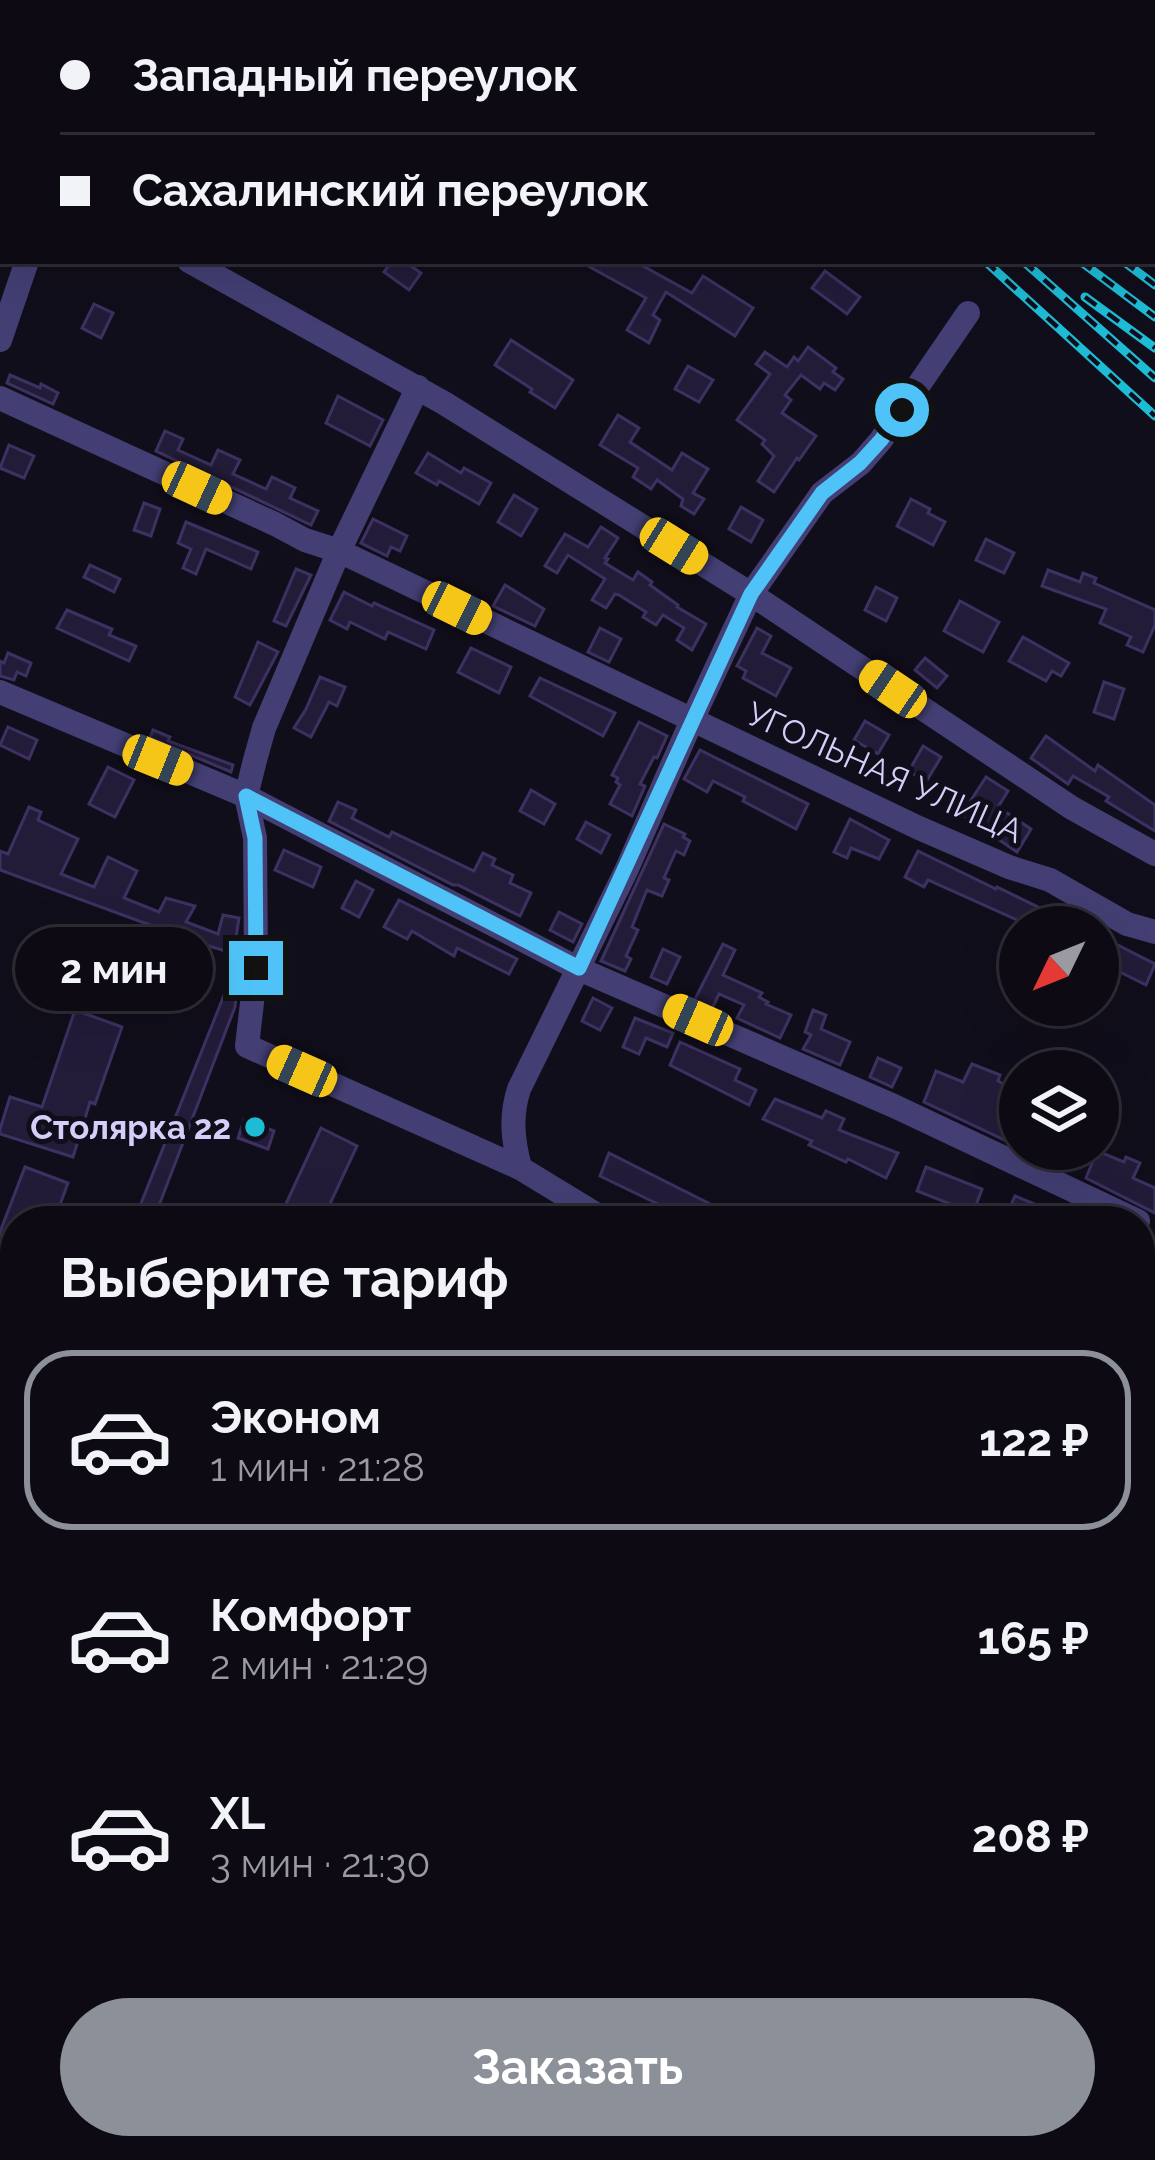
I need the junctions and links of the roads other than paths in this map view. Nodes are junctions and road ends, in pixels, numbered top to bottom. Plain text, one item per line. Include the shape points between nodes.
1 (26, 264) edge
2 (194, 264) edge
3 (968, 313) dead end
4 (0, 340) edge
5 (418, 387) junction
6 (0, 398) edge
7 (339, 551) junction
8 (751, 594) junction
9 (0, 692) edge
10 (692, 720) junction
11 (246, 796) junction
12 (1155, 854) edge
13 (1155, 932) edge
14 (579, 968) junction
15 (520, 1168) junction
16 (582, 1206) edge
17 (1107, 1206) edge

1 - 4 street
2 - 5 street, УГОЛЬНАЯ УЛИЦА
3 - 8 street via 881,440 822,493
5 - 7 street
5 - 8 street, УГОЛЬНАЯ УЛИЦА
6 - 7 street, УГОЛЬНАЯ УЛИЦА
7 - 10 street, УГОЛЬНАЯ УЛИЦА
7 - 11 street via 265,728
8 - 10 street
8 - 12 street, УГОЛЬНАЯ УЛИЦА via 1072,808
9 - 11 street
10 - 13 street, УГОЛЬНАЯ УЛИЦА
10 - 14 street
11 - 14 street
11 - 15 street via 255,838 256,968 247,1046
14 - 15 street via 514,1104
14 - 17 street
15 - 16 street

